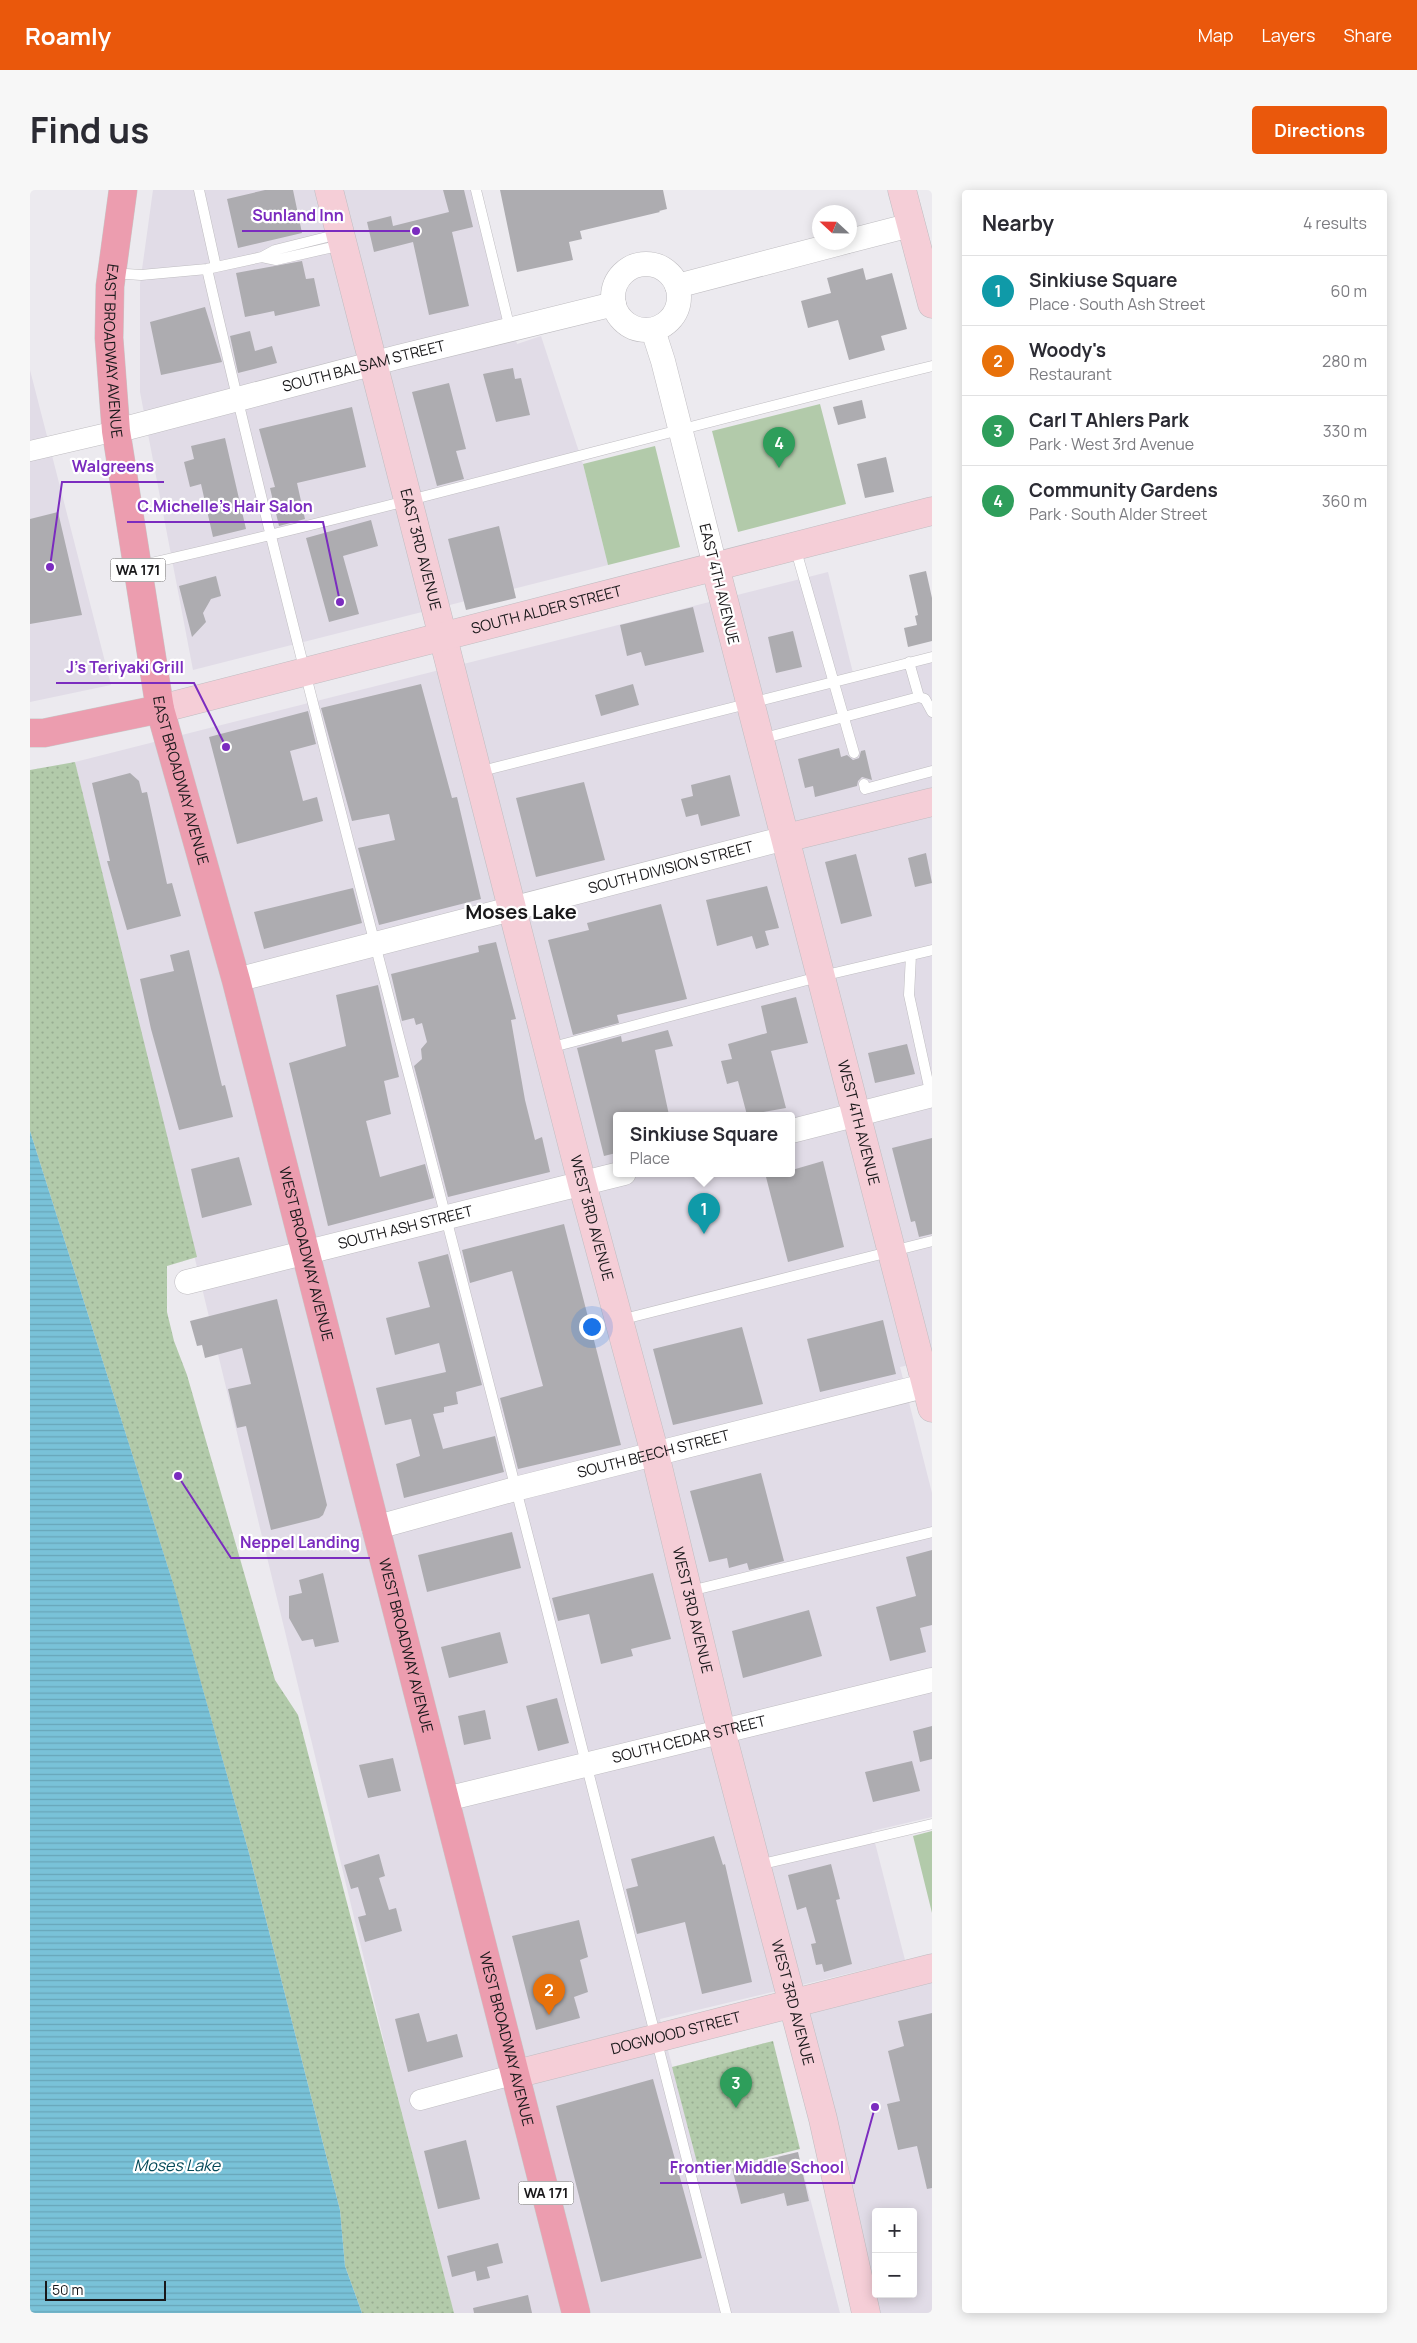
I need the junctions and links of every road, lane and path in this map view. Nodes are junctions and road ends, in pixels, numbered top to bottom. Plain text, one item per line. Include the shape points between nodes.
1 (123, 190) edge
2 (199, 190) edge
3 (329, 190) edge
4 (476, 190) edge
5 (902, 190) edge
6 (911, 225) junction
7 (342, 239) junction
8 (857, 239) edge
9 (814, 250) edge
10 (211, 268) junction
11 (112, 273) junction
12 (677, 286) junction
13 (930, 289) edge
14 (614, 304) junction
15 (510, 329) junction
16 (653, 330) junction
17 (374, 363) junction
18 (932, 366) edge
19 (237, 401) junction
20 (680, 428) junction
21 (116, 431) junction
22 (30, 451) edge
23 (408, 501) junction
24 (932, 511) edge
25 (272, 536) junction
26 (795, 546) junction
27 (138, 566) junction
28 (715, 566) junction
29 (443, 636) junction
30 (932, 656) edge
31 (909, 662) junction
32 (306, 670) junction
33 (834, 681) junction
34 (919, 697) junction
35 (750, 703) junction
36 (160, 710) junction
37 (932, 712) edge
38 (844, 717) junction
39 (30, 733) edge
40 (760, 739) junction
41 (854, 753) dead end
42 (932, 771) edge
43 (477, 772) junction
44 (864, 784) dead end
45 (932, 802) edge
46 (786, 838) junction
47 (512, 910) junction
48 (374, 945) junction
49 (932, 950) edge
50 (911, 955) junction
51 (822, 976) junction
52 (236, 980) junction
53 (548, 1048) junction
54 (931, 1096) edge
55 (858, 1115) junction
56 (795, 1130) edge
57 (613, 1176) edge
58 (582, 1183) junction
59 (446, 1217) junction
60 (932, 1241) edge
61 (893, 1251) junction
62 (304, 1252) junction
63 (187, 1282) dead end
64 (620, 1320) junction
65 (930, 1393) edge
66 (655, 1454) junction
67 (516, 1489) junction
68 (374, 1528) junction
69 (932, 1532) edge
70 (689, 1592) junction
71 (932, 1680) edge
72 (721, 1730) junction
73 (586, 1764) junction
74 (446, 1799) junction
75 (932, 1824) edge
76 (757, 1865) junction
77 (932, 1968) edge
78 (794, 2002) junction
79 (656, 2038) junction
80 (516, 2074) junction
81 (420, 2100) dead end
82 (576, 2313) edge
83 (726, 2313) edge
84 (866, 2313) edge

1 - 11 main road, EAST BROADWAY AVENUE / WA 171
2 - 10 lane
3 - 7 main road, EAST 3RD AVENUE
4 - 15 lane
5 - 6 main road
6 - 8 street
6 - 13 main road
7 - 10 lane via 276,260 262,257
7 - 17 main road, EAST 3RD AVENUE
9 - 12 street
10 - 11 lane via 141,275
10 - 19 lane
11 - 21 main road, EAST BROADWAY AVENUE / WA 171 via 109,338
12 - 14 street via 666,270 647,264 637,265 628,269 615,284
12 - 16 street via 679,296 675,314 662,327
14 - 15 street, SOUTH BALSAM STREET
14 - 16 street via 624,322 632,328
15 - 17 street, SOUTH BALSAM STREET
16 - 20 street, EAST 4TH AVENUE
17 - 19 street, SOUTH BALSAM STREET
17 - 23 main road, EAST 3RD AVENUE
18 - 20 lane
19 - 21 street, SOUTH BALSAM STREET
19 - 25 lane
20 - 23 lane
20 - 28 street, EAST 4TH AVENUE
21 - 22 street
21 - 27 main road, EAST BROADWAY AVENUE / WA 171
23 - 25 lane
23 - 29 main road, EAST 3RD AVENUE
24 - 26 main road, SOUTH ALDER STREET
25 - 27 lane
25 - 32 lane
26 - 28 main road, SOUTH ALDER STREET
26 - 33 lane
27 - 36 main road, EAST BROADWAY AVENUE / WA 171
28 - 29 main road, SOUTH ALDER STREET
28 - 35 main road, EAST 4TH AVENUE
29 - 32 main road, SOUTH ALDER STREET
29 - 43 main road, EAST 3RD AVENUE
30 - 31 lane
31 - 33 lane
31 - 34 lane
32 - 36 main road, SOUTH ALDER STREET
32 - 48 lane
33 - 35 lane
33 - 38 lane
34 - 37 lane via 925,699
34 - 38 lane
35 - 40 main road, EAST 4TH AVENUE
35 - 43 lane
36 - 39 main road
36 - 52 main road, EAST BROADWAY AVENUE / WA 171
38 - 40 lane
38 - 41 lane
40 - 46 main road, EAST 4TH AVENUE
42 - 44 lane via 865,789
43 - 47 main road, EAST 3RD AVENUE
45 - 46 main road, SOUTH DIVISION STREET
46 - 47 street, SOUTH DIVISION STREET
46 - 51 main road, WEST 4TH AVENUE
47 - 48 street, SOUTH DIVISION STREET
47 - 53 main road, WEST 3RD AVENUE
48 - 52 street, SOUTH DIVISION STREET
48 - 59 lane
49 - 50 lane
50 - 51 lane
50 - 54 lane via 909,995
51 - 53 lane
51 - 55 main road, WEST 4TH AVENUE
52 - 62 main road, WEST BROADWAY AVENUE / WA 171
53 - 58 main road, WEST 3RD AVENUE
54 - 55 street
55 - 56 street
55 - 61 main road, WEST 4TH AVENUE
57 - 58 street, SOUTH ASH STREET
58 - 59 street, SOUTH ASH STREET
58 - 64 main road, WEST 3RD AVENUE
59 - 62 street, SOUTH ASH STREET
59 - 67 lane
60 - 61 lane
61 - 64 lane
61 - 65 main road, WEST 4TH AVENUE
62 - 63 street, SOUTH ASH STREET
62 - 68 main road, WEST BROADWAY AVENUE / WA 171
64 - 66 main road, WEST 3RD AVENUE
65 - 66 street, SOUTH BEECH STREET
66 - 67 street, SOUTH BEECH STREET
66 - 70 main road, WEST 3RD AVENUE
67 - 68 street, SOUTH BEECH STREET
67 - 73 lane
68 - 74 main road, WEST BROADWAY AVENUE / WA 171
69 - 70 lane
70 - 72 main road, WEST 3RD AVENUE
71 - 72 street, SOUTH CEDAR STREET
72 - 73 street, SOUTH CEDAR STREET
72 - 76 main road, WEST 3RD AVENUE
73 - 74 street, SOUTH CEDAR STREET
73 - 79 lane
74 - 80 main road, WEST BROADWAY AVENUE / WA 171
75 - 76 lane
76 - 78 main road, WEST 3RD AVENUE
77 - 78 main road, DOGWOOD STREET
78 - 79 main road, DOGWOOD STREET
78 - 84 main road, WEST 3RD AVENUE
79 - 80 main road, DOGWOOD STREET
79 - 83 lane
80 - 81 street, DOGWOOD STREET
80 - 82 main road, WEST BROADWAY AVENUE / WA 171

